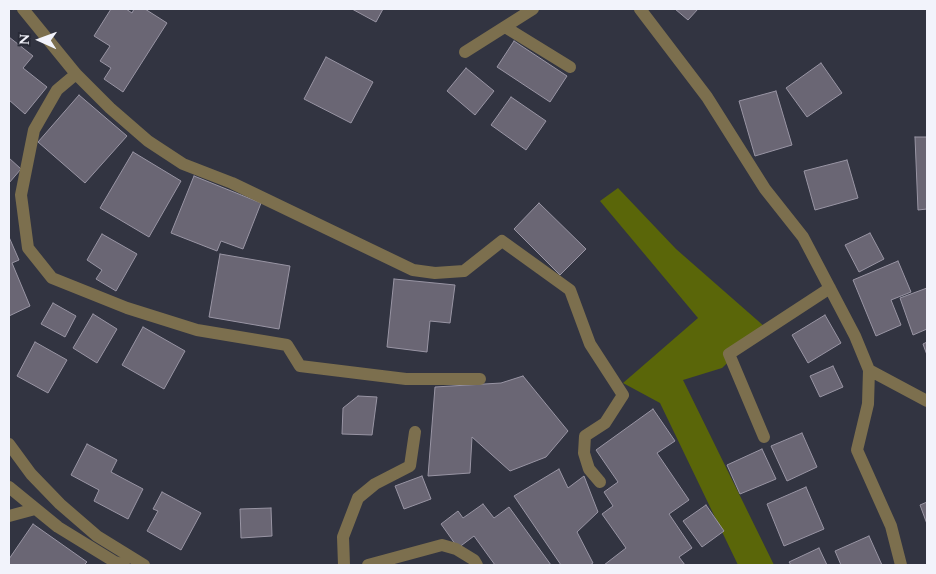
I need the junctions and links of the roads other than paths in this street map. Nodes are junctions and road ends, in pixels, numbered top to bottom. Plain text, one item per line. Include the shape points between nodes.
1 (23, 9) edge
2 (532, 9) edge
3 (640, 9) edge
4 (505, 27) junction
5 (465, 52) dead end
6 (570, 67) dead end
7 (76, 74) junction
8 (830, 288) junction
9 (869, 370) junction
10 (480, 379) dead end
11 (927, 401) edge
12 (415, 432) dead end
13 (764, 437) dead end
14 (9, 444) edge
15 (600, 482) dead end
16 (9, 487) edge
17 (35, 509) junction
18 (9, 516) edge
19 (124, 565) edge
20 (144, 565) edge
21 (344, 565) edge
22 (368, 565) edge
23 (477, 565) edge
24 (901, 565) edge

1 - 7 street
2 - 4 street
3 - 8 street via 707,96 765,190 803,237
4 - 5 street
4 - 6 street
7 - 10 street via 57,90 34,130 21,195 28,248 52,278 127,308 197,330 286,344 300,366 406,379
7 - 15 street via 148,141 183,164 232,183 413,270 435,273 464,271 502,241 570,290 590,344 623,395 605,423 585,436 584,453 589,469
8 - 9 street
8 - 13 street via 729,354
9 - 11 street
9 - 24 street via 868,404 857,450 891,526
12 - 21 street via 410,466 375,484 358,498 343,537
14 - 20 street via 31,474 60,504 97,536
16 - 17 street
17 - 18 street
17 - 19 street via 58,527
22 - 23 street via 442,545 456,549

